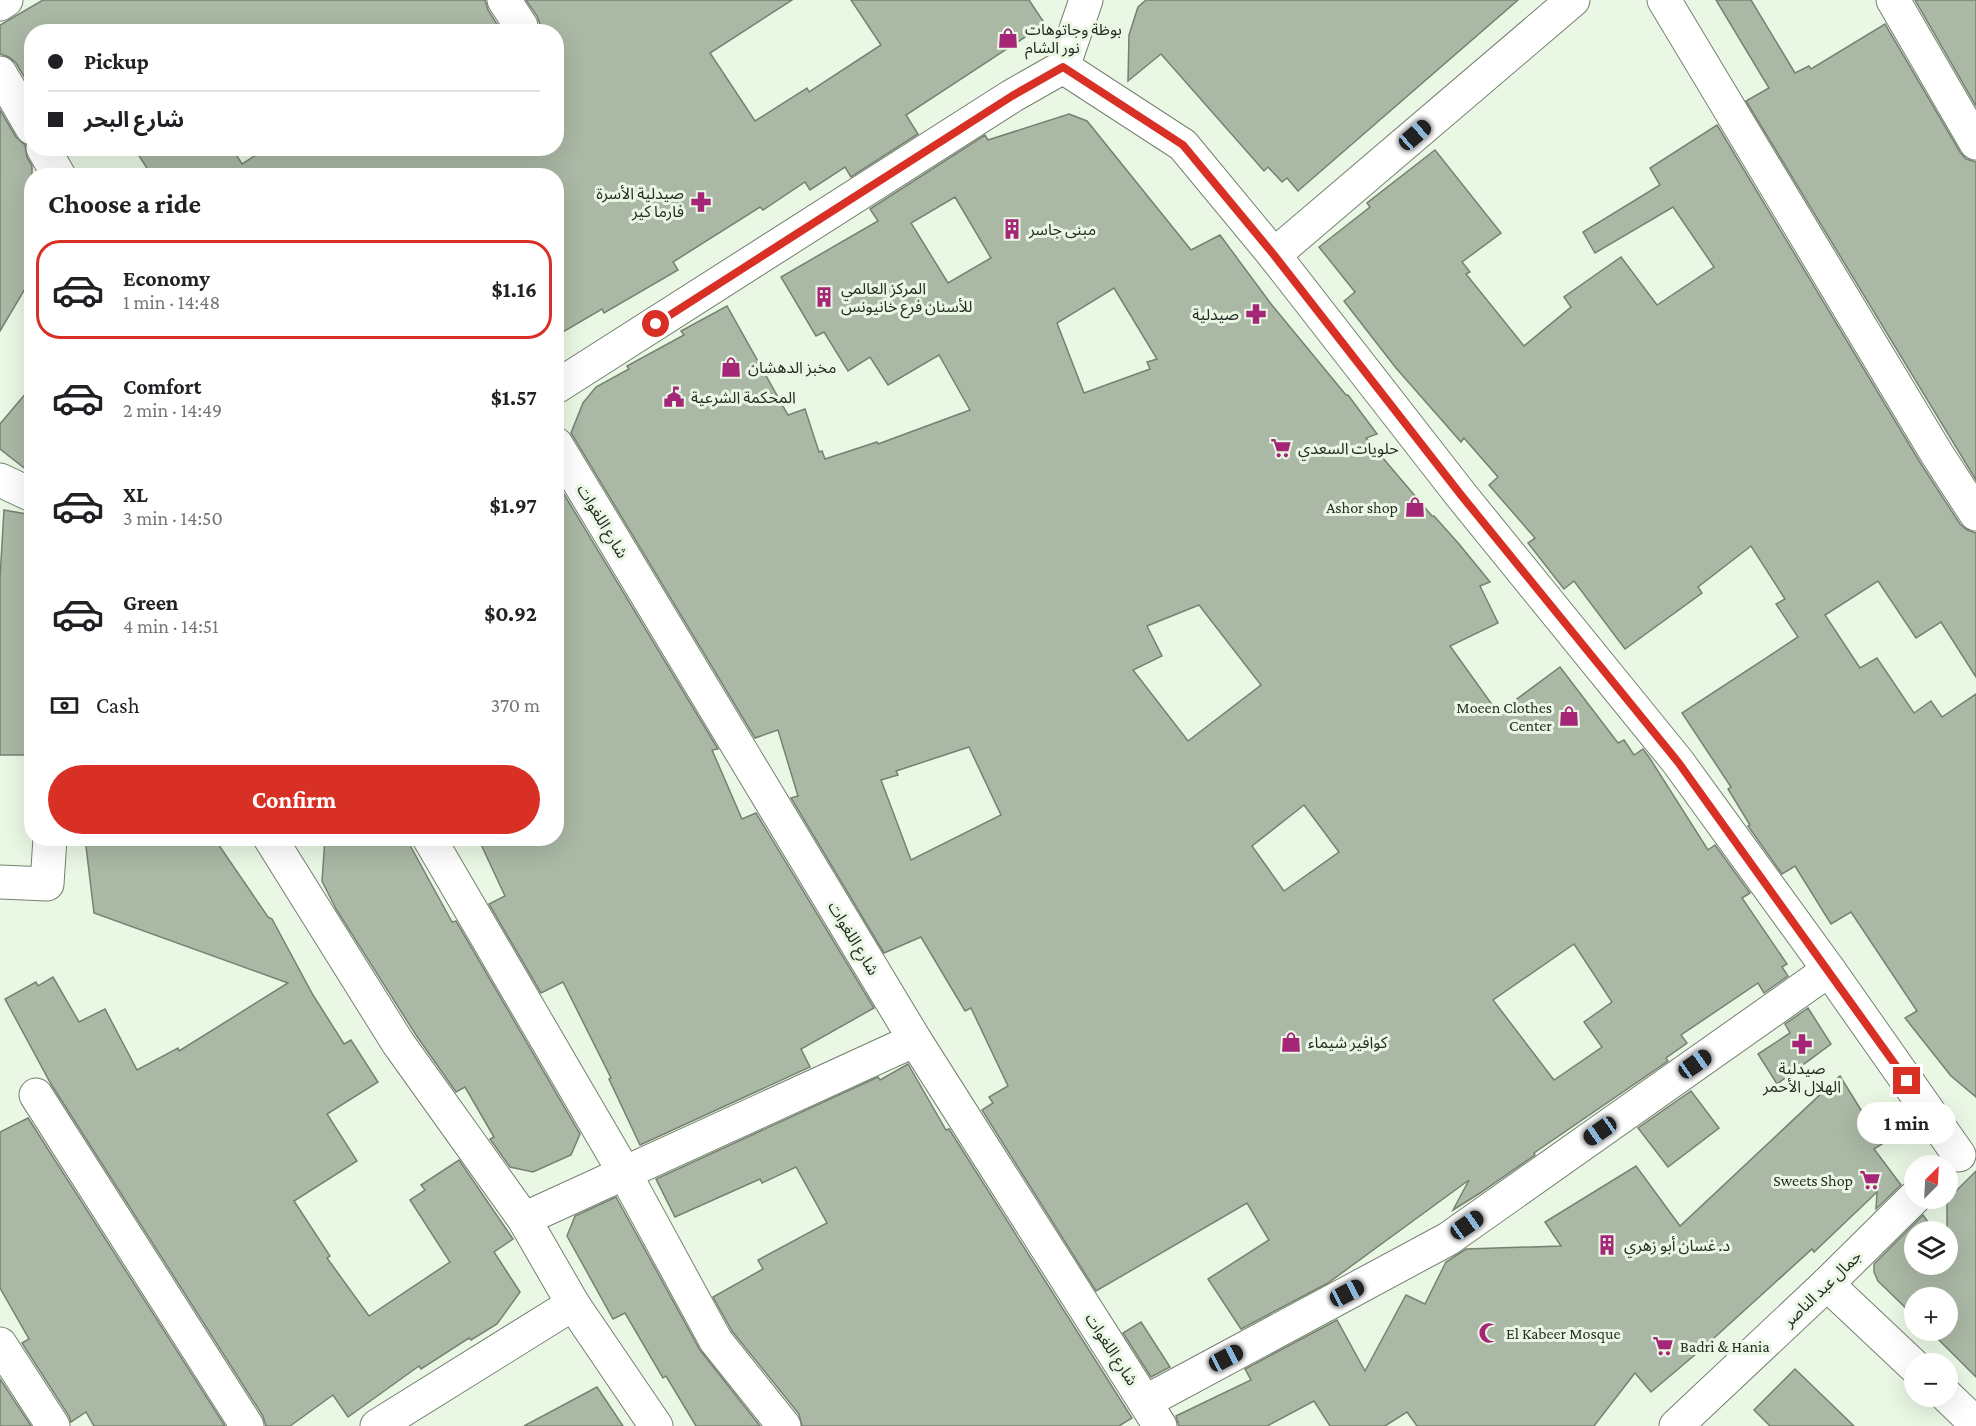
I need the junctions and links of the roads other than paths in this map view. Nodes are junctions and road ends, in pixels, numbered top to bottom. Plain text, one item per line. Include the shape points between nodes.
1 (6, 0) edge
2 (1086, 0) edge
3 (1573, 0) edge
4 (1664, 0) edge
5 (1893, 0) edge
6 (0, 4) edge
7 (1063, 67) junction
8 (0, 74) edge
9 (24, 114) edge
10 (1976, 143) edge
11 (1274, 255) junction
12 (564, 382) edge
13 (564, 457) edge
14 (0, 480) edge
15 (24, 491) edge
16 (1976, 514) edge
17 (49, 846) edge
18 (275, 846) edge
19 (434, 846) edge
20 (0, 882) edge
21 (1829, 970) junction
22 (915, 1040) junction
23 (36, 1095) dead end
24 (1961, 1154) edge
25 (624, 1172) junction
26 (1904, 1208) edge
27 (525, 1219) junction
28 (1827, 1284) junction
29 (573, 1304) junction
30 (0, 1344) edge
31 (1904, 1357) edge
32 (1958, 1407) edge
33 (1153, 1414) edge
34 (1976, 1424) edge
35 (53, 1426) edge
36 (247, 1426) edge
37 (377, 1426) edge
38 (656, 1426) edge
39 (783, 1426) edge
40 (1676, 1426) edge

1 - 6 street
2 - 7 street
3 - 11 street
4 - 16 street
5 - 10 street
7 - 11 street via 1183,145
7 - 12 street
8 - 9 street
11 - 21 street via 1461,495 1678,762
13 - 22 street, شارع اللغوات
14 - 15 street
17 - 20 street via 47,884
18 - 27 street via 398,1043
19 - 25 street
21 - 24 street
21 - 33 street via 1448,1239
22 - 25 street
22 - 33 street, شارع اللغوات
23 - 36 street
25 - 27 street
25 - 39 street via 716,1341
26 - 28 street, جمال عبد الناصر
27 - 29 street
28 - 31 street
28 - 40 street, جمال عبد الناصر
29 - 37 street
29 - 38 street
30 - 35 street
32 - 34 street

